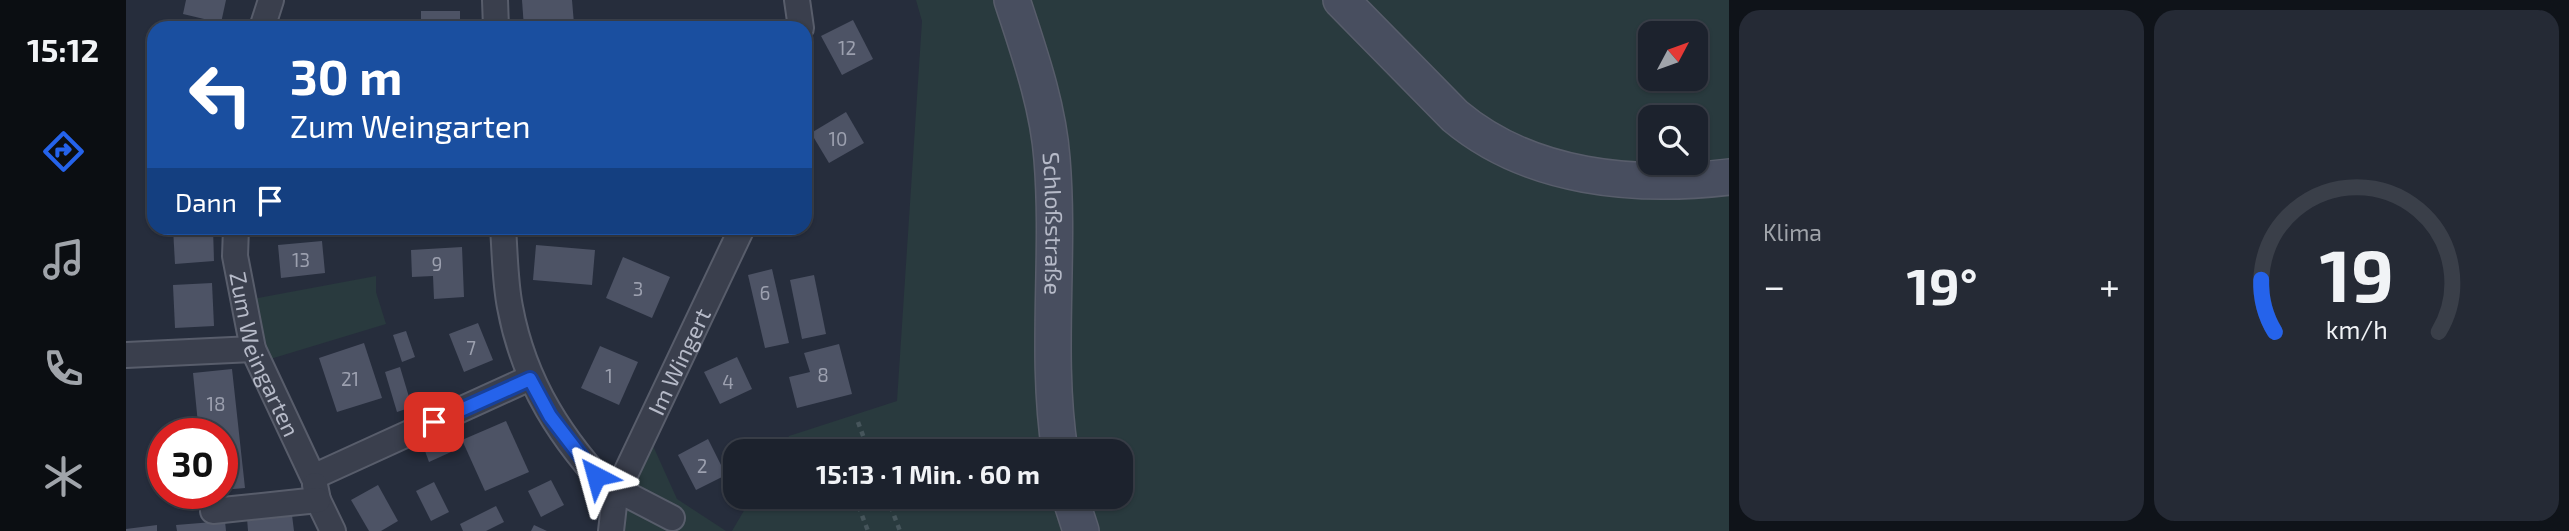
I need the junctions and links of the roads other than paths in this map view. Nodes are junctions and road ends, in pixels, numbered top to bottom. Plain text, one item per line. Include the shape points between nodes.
1 (271, 0) edge
2 (495, 0) edge
3 (797, 0) edge
4 (1012, 0) edge
5 (1341, 0) edge
6 (264, 21) edge
7 (496, 21) edge
8 (799, 21) edge
9 (1729, 177) edge
10 (236, 235) edge
11 (504, 235) edge
12 (738, 235) edge
13 (253, 349) junction
14 (126, 355) edge
15 (530, 379) junction
16 (1059, 439) edge
17 (316, 488) junction
18 (617, 493) junction
19 (1074, 509) edge
20 (213, 511) dead end
21 (672, 518) dead end
22 (333, 531) edge
23 (611, 531) edge
24 (1081, 531) edge

1 - 6 street
2 - 7 street
3 - 8 street
4 - 16 main road, Schloßstraße via 1043,103 1052,160 1053,372
5 - 9 main road via 1455,116 1508,151 1570,172 1603,177 1670,181
10 - 13 street, Zum Weingarten
11 - 15 street via 510,307
12 - 18 street, Im Wingert
13 - 14 street
13 - 17 street, Zum Weingarten
15 - 17 street
15 - 18 street via 550,416 596,476
17 - 20 street
17 - 22 street, Zum Weingarten
18 - 21 street
18 - 23 street, Im Wingert
19 - 24 main road

